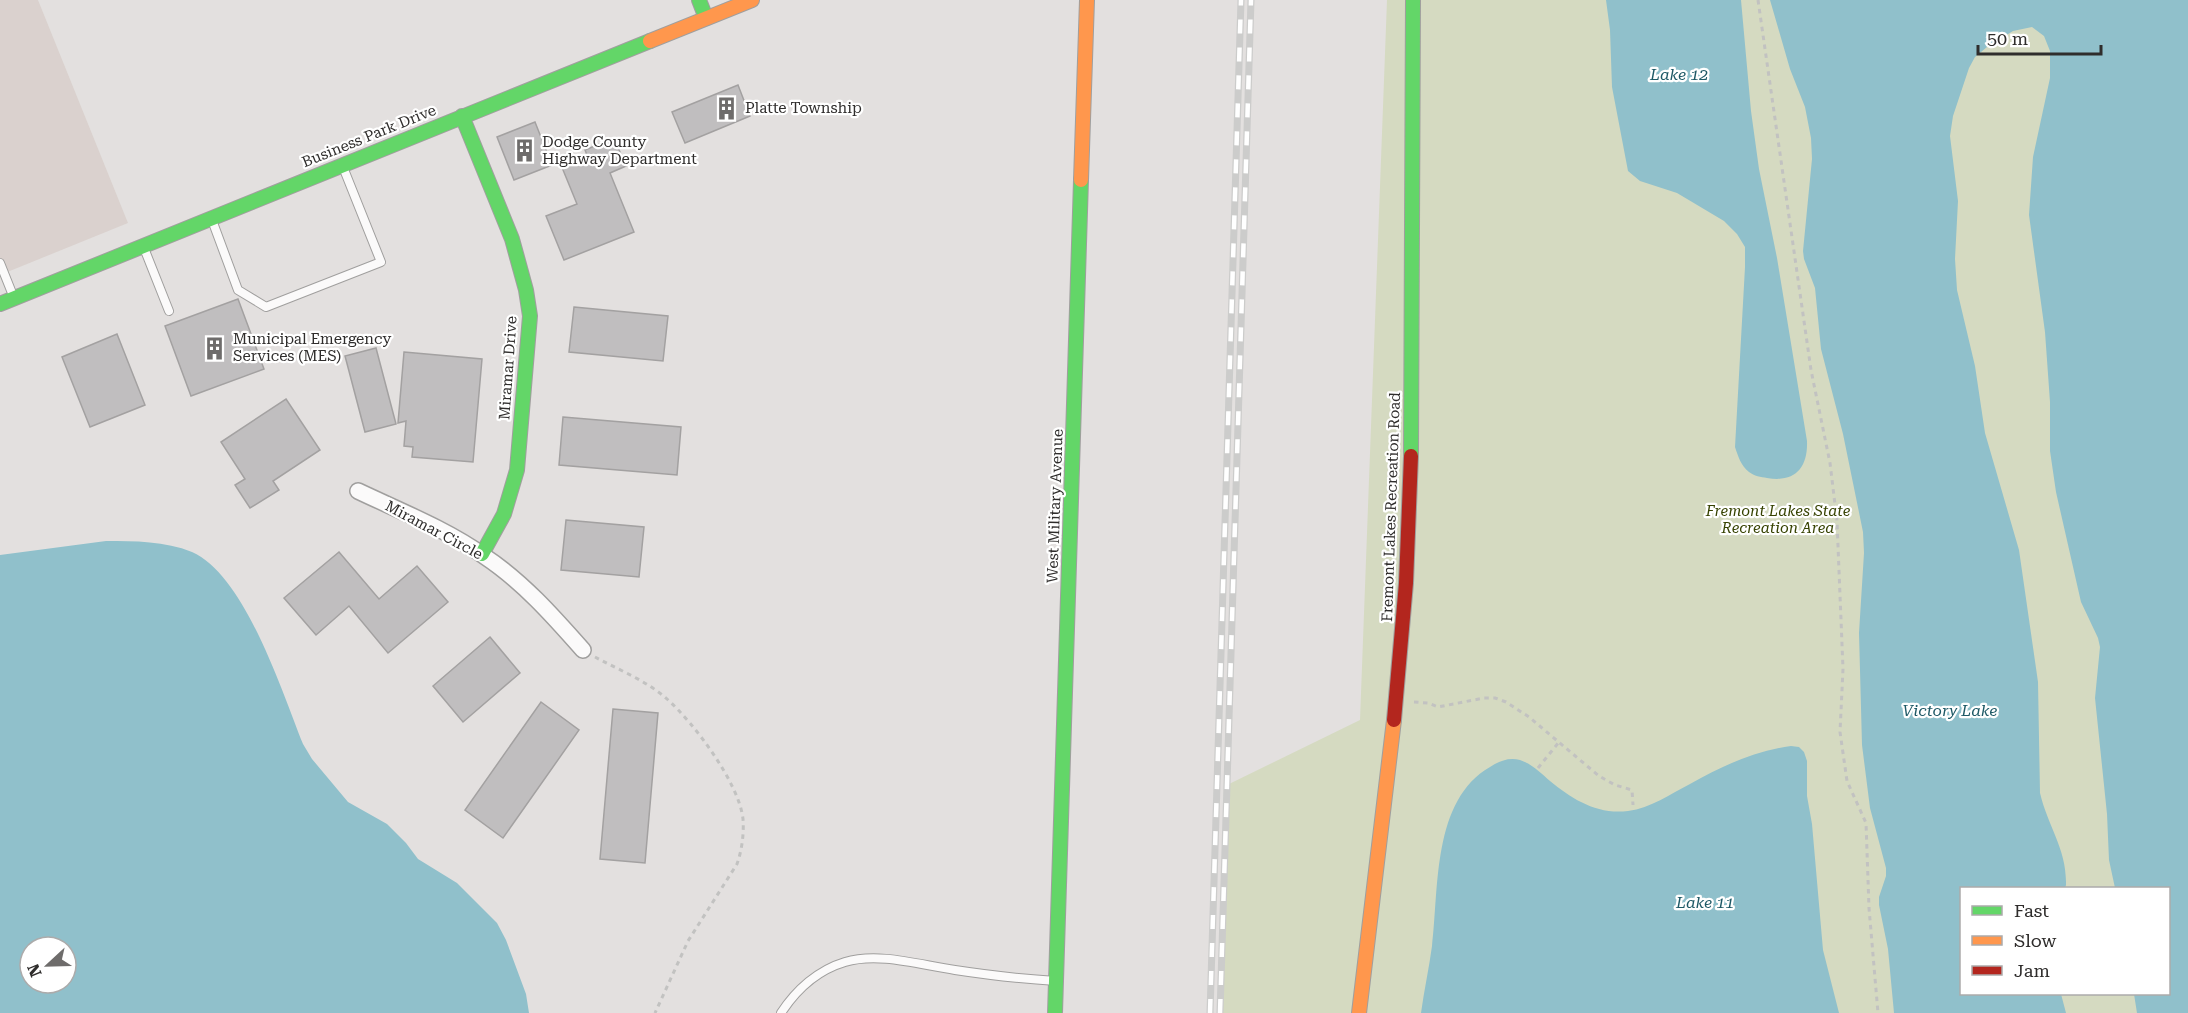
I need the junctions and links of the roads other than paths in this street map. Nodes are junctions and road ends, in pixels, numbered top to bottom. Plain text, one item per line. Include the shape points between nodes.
1 (699, 0) edge
2 (752, 0) edge
3 (1087, 0) edge
4 (1413, 0) edge
5 (734, 3) edge
6 (706, 18) junction
7 (462, 116) junction
8 (342, 166) junction
9 (211, 218) junction
10 (143, 246) junction
11 (0, 263) edge
12 (14, 298) junction
13 (0, 304) edge
14 (169, 311) dead end
15 (358, 490) dead end
16 (482, 554) junction
17 (583, 650) road end
18 (1056, 981) junction
19 (781, 1013) edge
20 (1055, 1013) edge
21 (1359, 1013) edge

1 - 6 street
2 - 5 street, Business Park Drive
3 - 18 street, West Military Avenue
4 - 21 street, Fremont Lakes Recreation Road via 1411,445 1405,605 1381,848
5 - 6 street, Business Park Drive
6 - 7 street, Business Park Drive
7 - 8 street, Business Park Drive
7 - 16 street, Miramar Drive via 517,255 530,316 513,490 502,520
8 - 9 street, Business Park Drive
8 - 9 lane via 381,262 266,307 238,290
9 - 10 street, Business Park Drive
10 - 12 street, Business Park Drive
10 - 14 lane
11 - 12 lane
12 - 13 street, Business Park Drive
15 - 16 street, Miramar Circle
16 - 17 street, Miramar Circle via 536,599
18 - 19 lane via 879,959 854,960 804,985
18 - 20 street, West Military Avenue

